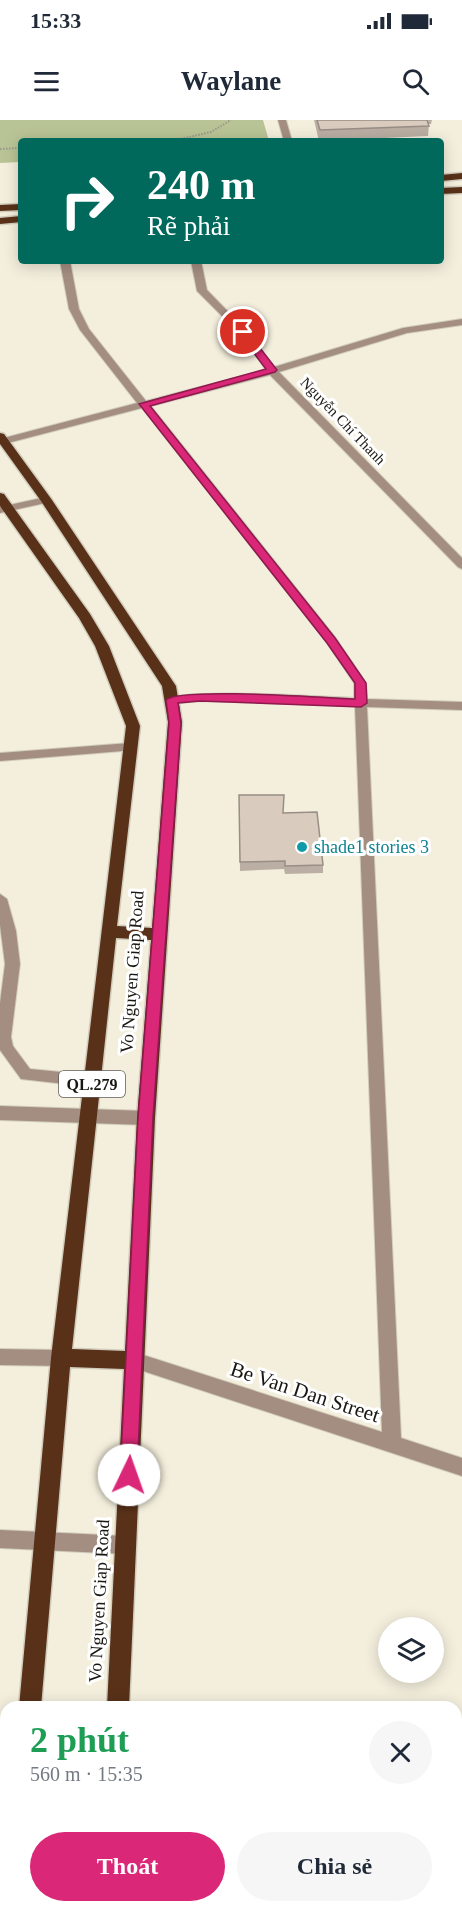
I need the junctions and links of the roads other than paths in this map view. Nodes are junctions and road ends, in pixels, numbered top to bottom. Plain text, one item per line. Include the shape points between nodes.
1 (282, 120) edge
2 (287, 138) edge
3 (462, 176) edge
4 (444, 178) edge
5 (462, 190) edge
6 (444, 191) edge
7 (18, 207) edge
8 (0, 208) edge
9 (18, 219) edge
10 (0, 220) edge
11 (66, 264) edge
12 (197, 264) edge
13 (462, 322) edge
14 (272, 370) junction
15 (144, 404) junction
16 (1, 440) edge
17 (46, 500) junction
18 (2, 505) edge
19 (462, 566) edge
20 (171, 700) junction
21 (361, 703) junction
22 (462, 706) edge
23 (130, 747) junction
24 (0, 757) edge
25 (0, 899) edge
26 (108, 932) junction
27 (159, 934) junction
28 (6, 965) edge
29 (92, 1082) junction
30 (0, 1113) edge
31 (87, 1115) junction
32 (146, 1118) junction
33 (0, 1357) edge
34 (61, 1358) junction
35 (134, 1360) junction
36 (392, 1444) junction
37 (462, 1467) edge
38 (0, 1539) edge
39 (46, 1543) junction
40 (126, 1545) junction
41 (31, 1701) edge
42 (118, 1701) edge

1 - 2 street
3 - 4 highway
5 - 6 highway
7 - 8 highway
9 - 10 highway
11 - 15 street via 78,320
12 - 14 street, Nguyễn Chí Thanh via 202,291 243,332
13 - 14 street via 406,330
14 - 15 street
14 - 19 street, Nguyễn Chí Thanh
15 - 16 street
15 - 21 street via 331,640 360,683
16 - 17 highway, Vo Nguyen Giap Road / QL.279
17 - 18 street
17 - 20 highway, Vo Nguyen Giap Road / QL.279 via 169,686
18 - 23 highway, Vo Nguyen Giap Road / QL.279 via 102,646 133,726
20 - 21 street via 200,697
20 - 27 highway, Vo Nguyen Giap Road / QL.279 via 175,723
21 - 22 street
21 - 36 street
23 - 24 street
23 - 26 highway, Vo Nguyen Giap Road / QL.279
25 - 28 street via 10,930
26 - 27 highway
26 - 29 highway, Vo Nguyen Giap Road / QL.279
27 - 32 highway, Vo Nguyen Giap Road / QL.279
28 - 29 street via 11,987 3,1014 5,1044 26,1075
29 - 31 highway, Vo Nguyen Giap Road / QL.279
30 - 31 street
31 - 32 street
31 - 34 highway, Vo Nguyen Giap Road / QL.279
32 - 35 highway, Vo Nguyen Giap Road / QL.279
33 - 34 street
34 - 35 highway
34 - 39 highway, Vo Nguyen Giap Road / QL.279
35 - 36 street, Be Van Dan Street
35 - 40 highway, Vo Nguyen Giap Road / QL.279
36 - 37 street, Be Van Dan Street
38 - 39 street
39 - 40 street
39 - 41 highway, Vo Nguyen Giap Road / QL.279
40 - 42 highway, Vo Nguyen Giap Road / QL.279

